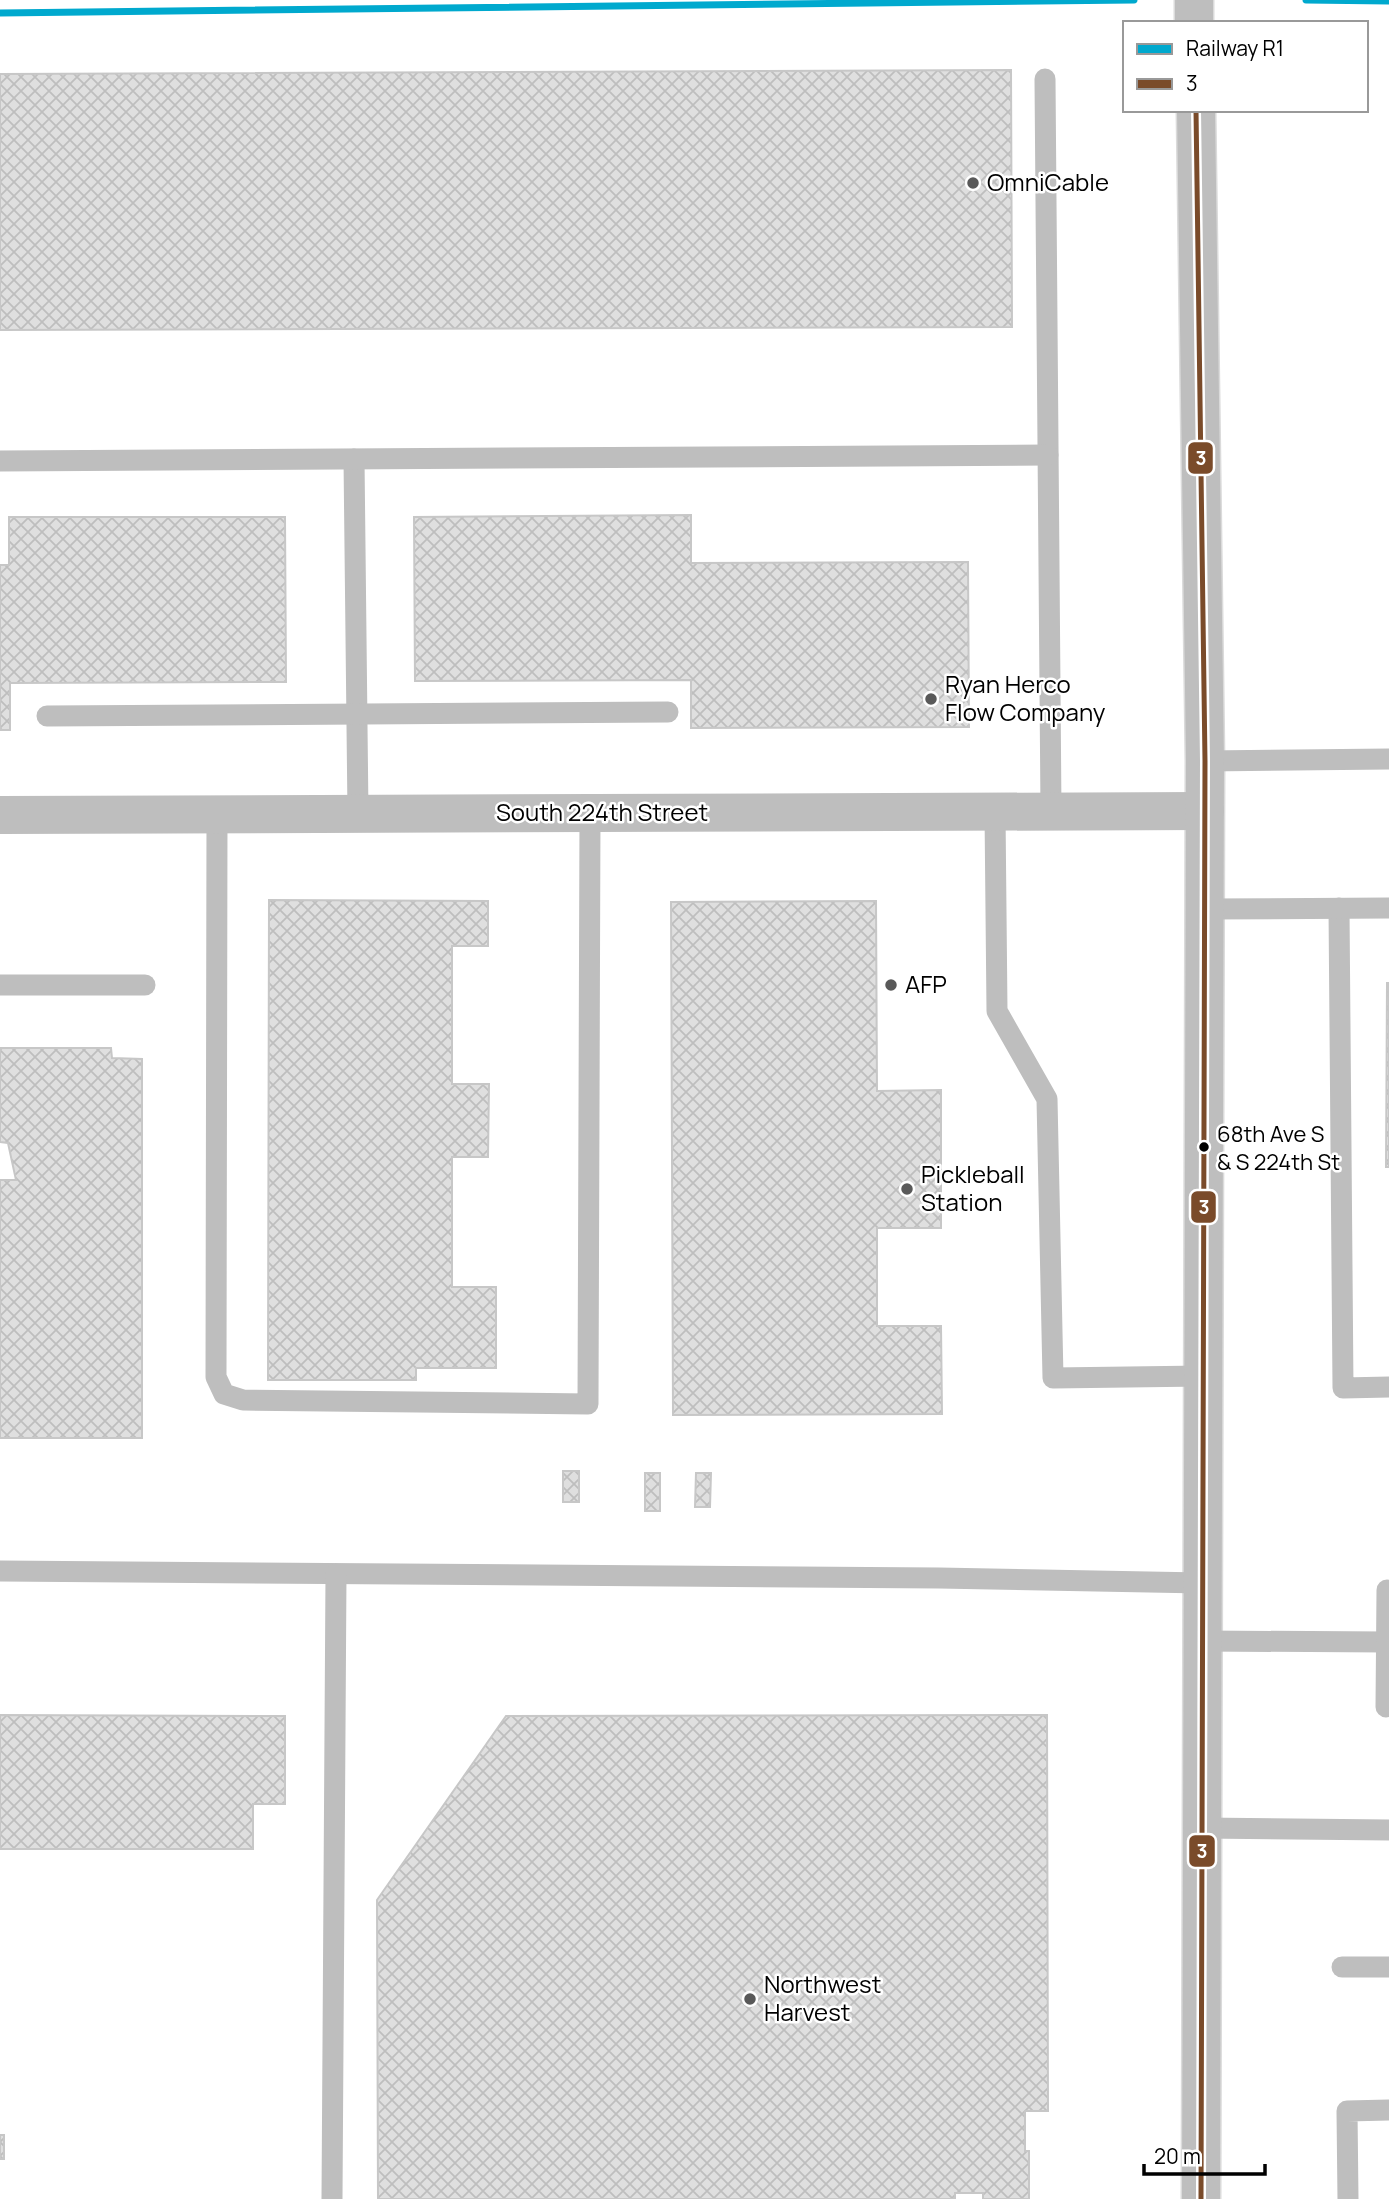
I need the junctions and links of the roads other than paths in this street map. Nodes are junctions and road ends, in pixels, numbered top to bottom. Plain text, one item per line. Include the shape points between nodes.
1 (1194, 0) edge
2 (1194, 21) edge
3 (1045, 79) dead end
4 (1196, 112) edge
5 (1048, 455) junction
6 (354, 459) junction
7 (0, 461) edge
8 (668, 712) dead end
9 (357, 713) junction
10 (47, 716) dead end
11 (1389, 759) edge
12 (1205, 761) junction
13 (1051, 811) junction
14 (1205, 811) junction
15 (995, 812) junction
16 (590, 813) junction
17 (358, 814) junction
18 (0, 815) edge
19 (217, 815) junction
20 (1339, 908) junction
21 (1389, 908) edge
22 (1205, 909) junction
23 (0, 985) edge
24 (145, 985) dead end
25 (1203, 1376) junction
26 (1389, 1387) edge
27 (0, 1571) edge
28 (337, 1574) junction
29 (1202, 1583) junction
30 (1387, 1590) dead end
31 (1202, 1641) junction
32 (1387, 1642) junction
33 (1386, 1707) dead end
34 (1202, 1828) junction
35 (1389, 1830) edge
36 (1342, 1967) dead end
37 (1389, 1967) edge
38 (1389, 2110) edge
39 (332, 2199) edge
40 (1201, 2199) edge
41 (1348, 2199) edge

1 - 2 main road
3 - 5 lane
4 - 12 main road
5 - 6 lane
5 - 13 lane
6 - 7 lane
6 - 9 lane
8 - 9 lane
9 - 10 lane
9 - 17 lane
11 - 12 lane
12 - 14 main road
13 - 14 main road, South 224th Street
13 - 15 main road, South 224th Street
14 - 22 main road
15 - 16 main road, South 224th Street
15 - 25 lane via 997,1011 1047,1099 1053,1378
16 - 17 main road, South 224th Street
16 - 19 lane via 588,1404 243,1400 224,1394 216,1377
17 - 19 main road, South 224th Street
18 - 19 main road, South 224th Street
20 - 21 lane
20 - 22 lane
20 - 26 lane via 1343,1388
22 - 25 main road
23 - 24 lane
25 - 29 main road
27 - 28 lane
28 - 29 lane
28 - 39 lane
29 - 31 main road
30 - 32 lane
31 - 32 lane
31 - 34 main road
32 - 33 lane
34 - 35 lane
34 - 40 main road
36 - 37 lane
38 - 41 lane via 1347,2110

